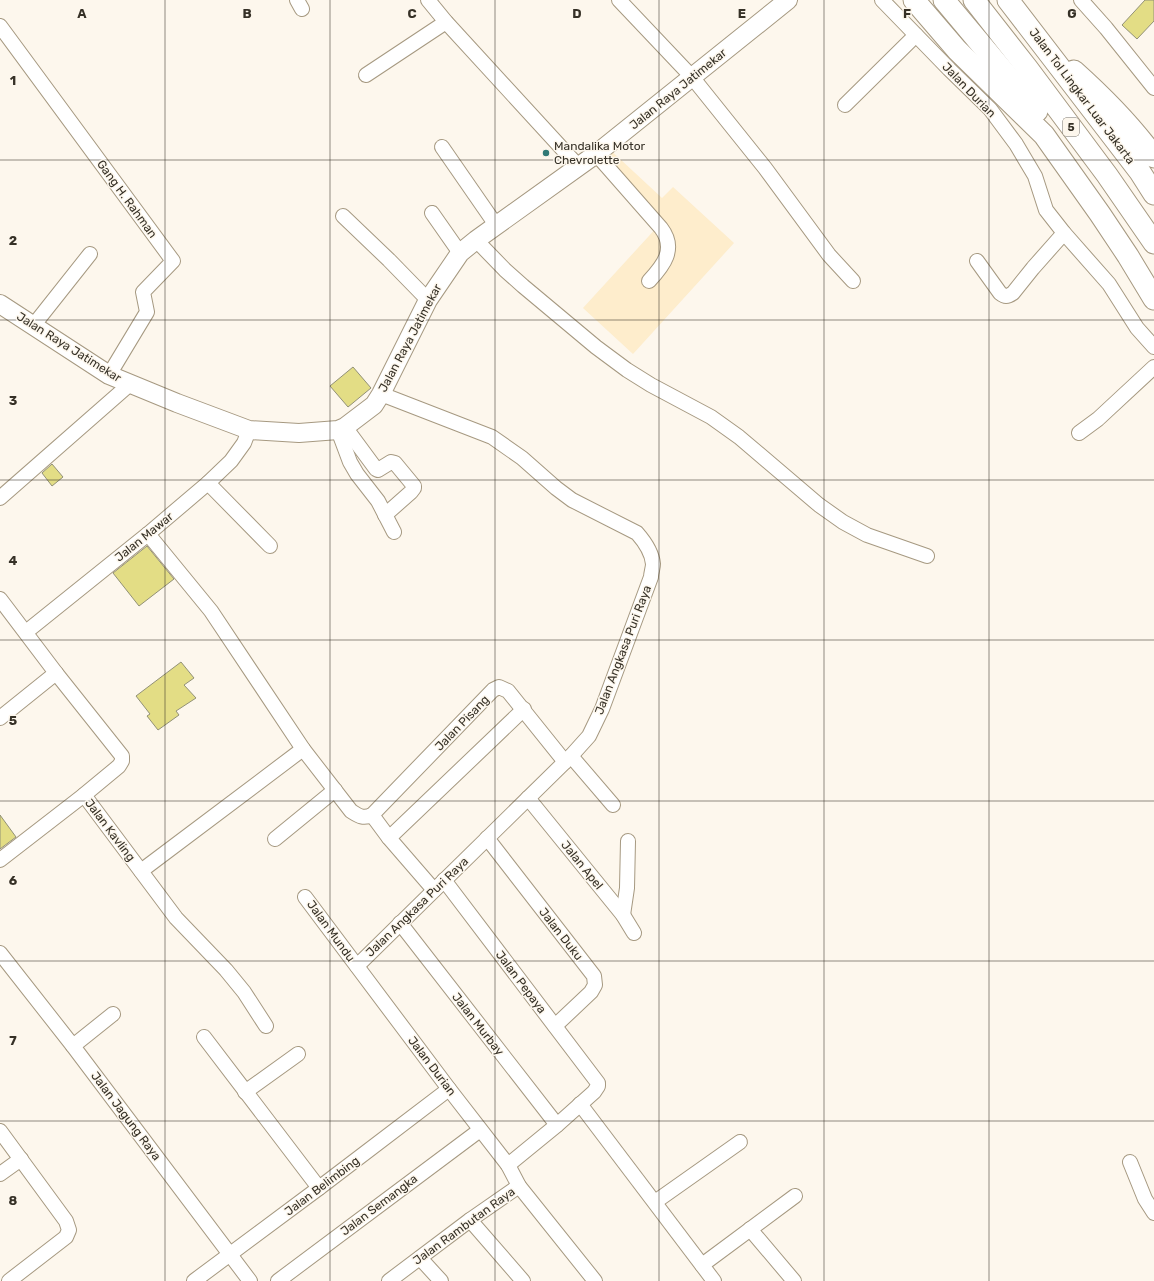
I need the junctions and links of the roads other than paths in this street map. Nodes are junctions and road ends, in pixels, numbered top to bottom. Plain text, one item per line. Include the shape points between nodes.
1 (428, 0) edge
2 (619, 0) edge
3 (788, 0) edge
4 (882, 0) edge
5 (914, 0) edge
6 (944, 0) edge
7 (1081, 0) edge
8 (1009, 2) edge
9 (980, 7) edge
10 (446, 22) junction
11 (0, 26) edge
12 (916, 35) junction
13 (1037, 37) junction
14 (366, 75) dead end
15 (692, 77) junction
16 (1154, 88) edge
17 (845, 105) dead end
18 (442, 147) dead end
19 (596, 154) junction
20 (1154, 157) edge
21 (579, 167) junction
22 (1154, 194) edge
23 (432, 213) dead end
24 (343, 216) dead end
25 (496, 225) junction
26 (1064, 233) junction
27 (476, 240) junction
28 (1154, 243) edge
29 (460, 253) junction
30 (90, 254) dead end
31 (977, 261) dead end
32 (1154, 277) edge
33 (853, 281) dead end
34 (649, 282) dead end
35 (1154, 299) edge
36 (428, 300) junction
37 (0, 304) edge
38 (33, 326) junction
39 (1154, 347) edge
40 (1154, 367) edge
41 (109, 375) junction
42 (130, 384) junction
43 (381, 394) junction
44 (342, 428) junction
45 (249, 430) junction
46 (1079, 433) dead end
47 (208, 483) junction
48 (0, 498) edge
49 (385, 515) junction
50 (394, 532) dead end
51 (148, 534) junction
52 (270, 546) dead end
53 (927, 556) dead end
54 (0, 599) edge
55 (26, 632) junction
56 (56, 673) junction
57 (524, 709) junction
58 (0, 718) edge
59 (303, 749) junction
60 (568, 759) junction
61 (335, 790) junction
62 (84, 795) junction
63 (528, 798) junction
64 (613, 805) dead end
65 (372, 815) junction
66 (389, 838) junction
67 (487, 838) junction
68 (275, 839) dead end
69 (628, 841) dead end
70 (0, 860) edge
71 (141, 871) junction
72 (439, 885) junction
73 (305, 897) dead end
74 (623, 915) junction
75 (400, 923) junction
76 (634, 933) dead end
77 (0, 953) edge
78 (357, 966) junction
79 (113, 1014) dead end
80 (266, 1026) dead end
81 (554, 1026) junction
82 (204, 1037) dead end
83 (73, 1046) junction
84 (298, 1054) dead end
85 (449, 1089) junction
86 (245, 1092) junction
87 (580, 1104) junction
88 (557, 1125) junction
89 (480, 1130) junction
90 (0, 1131) edge
91 (740, 1142) dead end
92 (21, 1159) junction
93 (1130, 1162) dead end
94 (508, 1165) junction
95 (0, 1174) edge
96 (519, 1186) junction
97 (319, 1188) junction
98 (796, 1196) dead end
99 (655, 1202) junction
100 (1154, 1213) edge
101 (470, 1220) junction
102 (750, 1229) junction
103 (230, 1255) junction
104 (420, 1258) junction
105 (702, 1265) junction
106 (10, 1281) edge
107 (194, 1281) edge
108 (250, 1281) edge
109 (278, 1281) edge
110 (389, 1281) edge
111 (441, 1281) edge
112 (523, 1281) edge
113 (595, 1281) edge
114 (714, 1281) edge
115 (794, 1281) edge

1 - 10 street
2 - 15 street
3 - 15 main road, Jalan Raya Jatimekar
4 - 12 street, Jalan Durian
5 - 35 highway via 957,50 1044,135 1104,220
6 - 32 highway via 1047,123
7 - 16 street
8 - 13 highway, Jalan Tol Lingkar Luar Jakarta / 5
9 - 28 highway, 5 via 1107,175
10 - 14 street
10 - 21 street
11 - 41 street, Gang H. Rahman via 173,261 143,292 148,312
12 - 17 street
12 - 26 street, Jalan Durian via 990,109 1016,144 1035,176 1046,210
13 - 20 highway via 1102,95
13 - 22 highway, Jalan Tol Lingkar Luar Jakarta / 5
15 - 19 main road, Jalan Raya Jatimekar
15 - 33 street via 765,168 829,255
18 - 25 street
19 - 21 main road, Jalan Raya Jatimekar
19 - 34 street via 667,237 669,244 666,258
21 - 25 main road, Jalan Raya Jatimekar
23 - 29 street
24 - 36 street
25 - 27 main road, Jalan Raya Jatimekar
26 - 31 street via 1008,296 1000,293
26 - 39 street, Jalan Durian via 1109,284 1137,328
27 - 29 main road, Jalan Raya Jatimekar
27 - 53 street via 505,270 596,347 627,370 711,417 740,437 819,505 843,522 867,535
29 - 36 main road, Jalan Raya Jatimekar
30 - 38 street
36 - 43 main road, Jalan Raya Jatimekar
37 - 38 main road, Jalan Raya Jatimekar
38 - 41 main road, Jalan Raya Jatimekar
40 - 46 street via 1098,419
41 - 42 main road, Jalan Raya Jatimekar
42 - 45 main road, Jalan Raya Jatimekar
42 - 48 street
43 - 44 main road, Jalan Raya Jatimekar via 374,405
43 - 60 street, Jalan Angkasa Puri Raya via 492,437 522,458 572,500 637,532 644,540 653,564 651,577 602,709 589,736
44 - 45 main road, Jalan Raya Jatimekar via 298,434
44 - 49 street via 350,462
44 - 49 street via 376,469 391,462 396,463 414,486 411,492
45 - 47 street, Jalan Mawar via 244,443 231,461
47 - 51 street, Jalan Mawar
47 - 52 street
49 - 50 street
51 - 55 street, Jalan Mawar
51 - 59 street via 211,611
54 - 55 street, Jalan Kavling
55 - 56 street, Jalan Kavling
56 - 58 street
56 - 62 street, Jalan Kavling via 122,756 119,766
57 - 60 street, Jalan Pisang
57 - 65 street, Jalan Pisang via 508,691 499,687 493,690
57 - 66 street
59 - 61 street
59 - 71 street
60 - 63 street, Jalan Angkasa Puri Raya
60 - 64 street, Jalan Pisang
61 - 65 street via 351,811 366,818
61 - 68 street
62 - 70 street
62 - 71 street, Jalan Kavling
63 - 67 street, Jalan Angkasa Puri Raya
63 - 74 street, Jalan Apel
65 - 66 street, Jalan Pepaya
66 - 72 street, Jalan Pepaya
67 - 72 street, Jalan Angkasa Puri Raya
67 - 81 street, Jalan Duku via 594,976 595,985 591,992
69 - 74 street via 627,888
71 - 80 street, Jalan Kavling via 176,918 244,992
72 - 75 street, Jalan Angkasa Puri Raya
72 - 81 street, Jalan Pepaya
73 - 78 street, Jalan Mundu
74 - 76 street, Jalan Apel
75 - 78 street, Jalan Angkasa Puri Raya
75 - 88 street, Jalan Murbay
77 - 83 street, Jalan Jagung Raya
78 - 85 street, Jalan Durian
79 - 83 street
81 - 87 street, Jalan Pepaya via 598,1083 594,1092
82 - 86 street
83 - 103 street, Jalan Jagung Raya
84 - 86 street
85 - 89 street, Jalan Durian
85 - 97 street, Jalan Belimbing
86 - 97 street
87 - 88 street
87 - 99 street
88 - 94 street
89 - 94 street, Jalan Durian
89 - 109 street, Jalan Semangka
90 - 92 street
91 - 99 street
92 - 95 street
92 - 106 street via 66,1220 69,1230 66,1237
93 - 100 street via 1145,1199
94 - 96 street, Jalan Durian
96 - 101 street, Jalan Rambutan Raya
96 - 113 street, Jalan Durian
97 - 103 street, Jalan Belimbing
98 - 102 street
99 - 105 street
101 - 104 street, Jalan Rambutan Raya
101 - 112 street
102 - 105 street
102 - 115 street
103 - 107 street, Jalan Belimbing
103 - 108 street, Jalan Jagung Raya
104 - 110 street, Jalan Rambutan Raya
104 - 111 street
105 - 114 street

